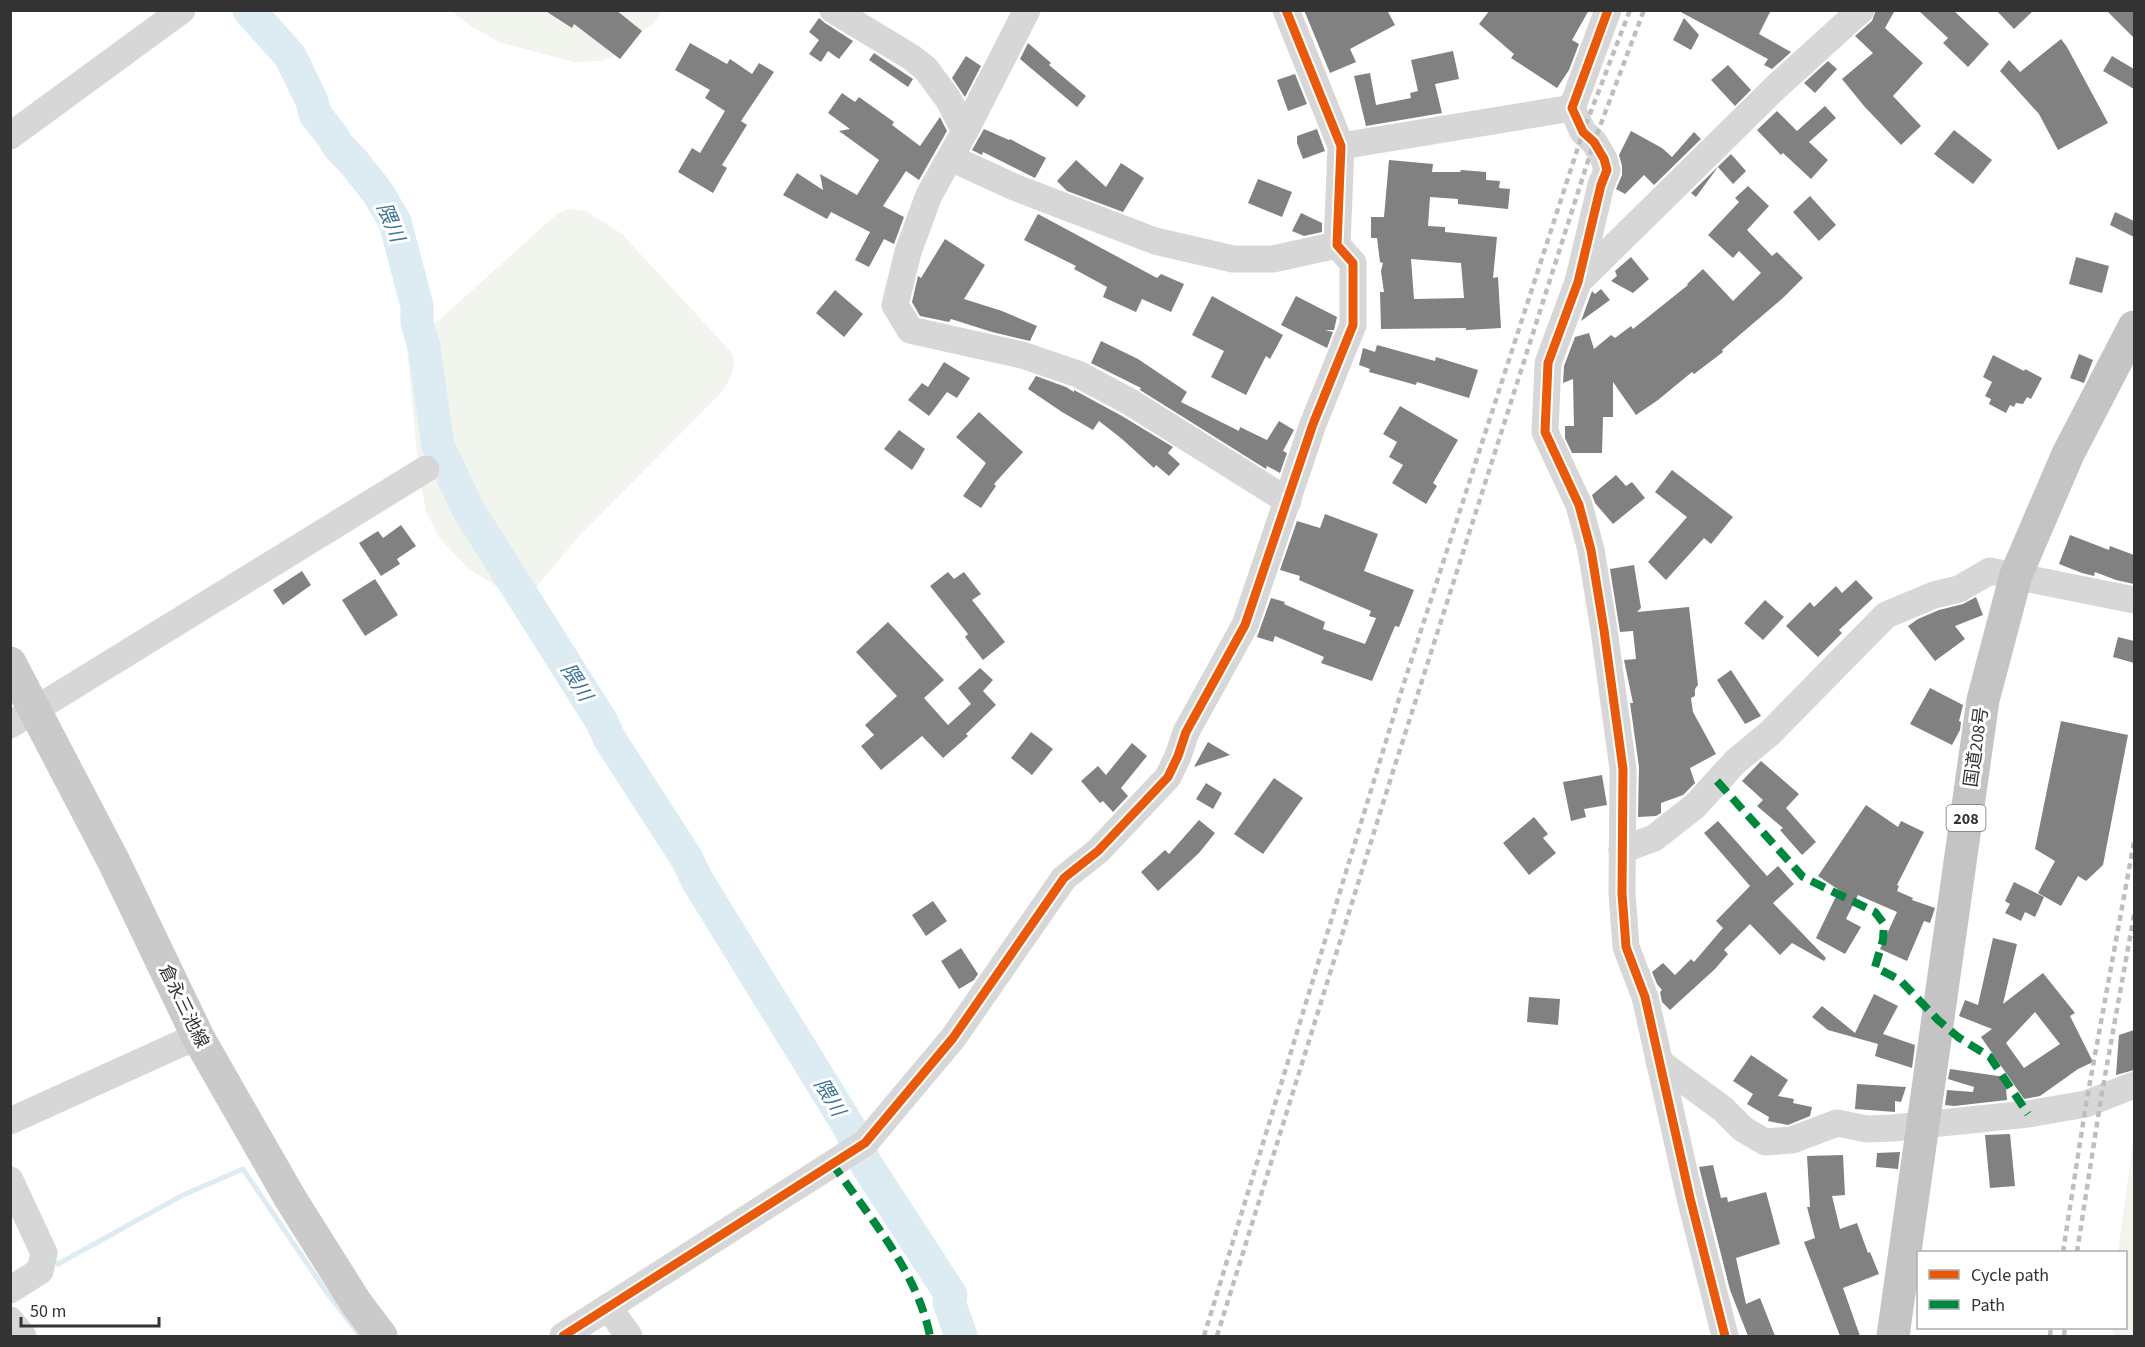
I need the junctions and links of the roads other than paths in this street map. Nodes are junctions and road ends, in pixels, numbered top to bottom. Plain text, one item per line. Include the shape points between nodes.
1 (182, 10) edge
2 (833, 10) edge
3 (1027, 10) edge
4 (1286, 10) edge
5 (1608, 10) edge
6 (1861, 10) edge
7 (1572, 108) junction
8 (965, 131) junction
9 (10, 136) edge
10 (1341, 146) junction
11 (951, 158) junction
12 (1337, 245) junction
13 (1578, 282) junction
14 (2134, 327) edge
15 (426, 469) dead end
16 (1288, 501) junction
17 (2016, 575) junction
18 (2134, 600) edge
19 (10, 663) edge
20 (23, 718) edge
21 (1622, 850) junction
22 (199, 1039) junction
23 (1659, 1062) junction
24 (2134, 1084) edge
25 (10, 1121) edge
26 (1923, 1125) junction
27 (10, 1180) edge
28 (10, 1290) edge
29 (608, 1307) junction
30 (10, 1320) edge
31 (23, 1336) edge
32 (381, 1336) edge
33 (563, 1336) edge
34 (629, 1336) edge
35 (1725, 1336) edge
36 (1893, 1336) edge

1 - 9 street
2 - 8 street via 926,69
3 - 8 street
4 - 10 street
5 - 7 street
6 - 13 street via 1776,87
7 - 10 street
7 - 13 street via 1607,170
8 - 11 street
10 - 12 street
11 - 12 street via 1155,242 1233,259 1273,259
11 - 16 street via 929,195 908,252 895,304 909,330 1022,355 1078,374
12 - 16 street via 1353,263 1353,325 1313,424
13 - 21 street via 1548,363 1545,432 1579,505 1591,550 1623,769
14 - 17 highway, 国道208号 / 208 via 2068,454
15 - 20 street
16 - 29 street via 1245,625 1186,732 1168,777 1098,851 1064,878 953,1038 865,1143
17 - 18 street
17 - 21 street via 1990,571 1959,589 1886,615 1695,806 1654,838
17 - 26 highway, 国道208号 / 208 via 1983,700
19 - 20 main road, 倉永三池線
20 - 22 main road, 倉永三池線 via 114,862
21 - 23 street via 1626,947 1645,997
22 - 25 street via 182,1043
22 - 32 main road, 倉永三池線 via 290,1198
23 - 26 street via 1765,1142 1792,1140 1837,1123 1867,1129
23 - 35 street
24 - 26 street via 2086,1104
26 - 36 highway, 国道208号 / 208
27 - 28 street via 44,1253 40,1271
29 - 33 street
29 - 34 street
30 - 31 street

